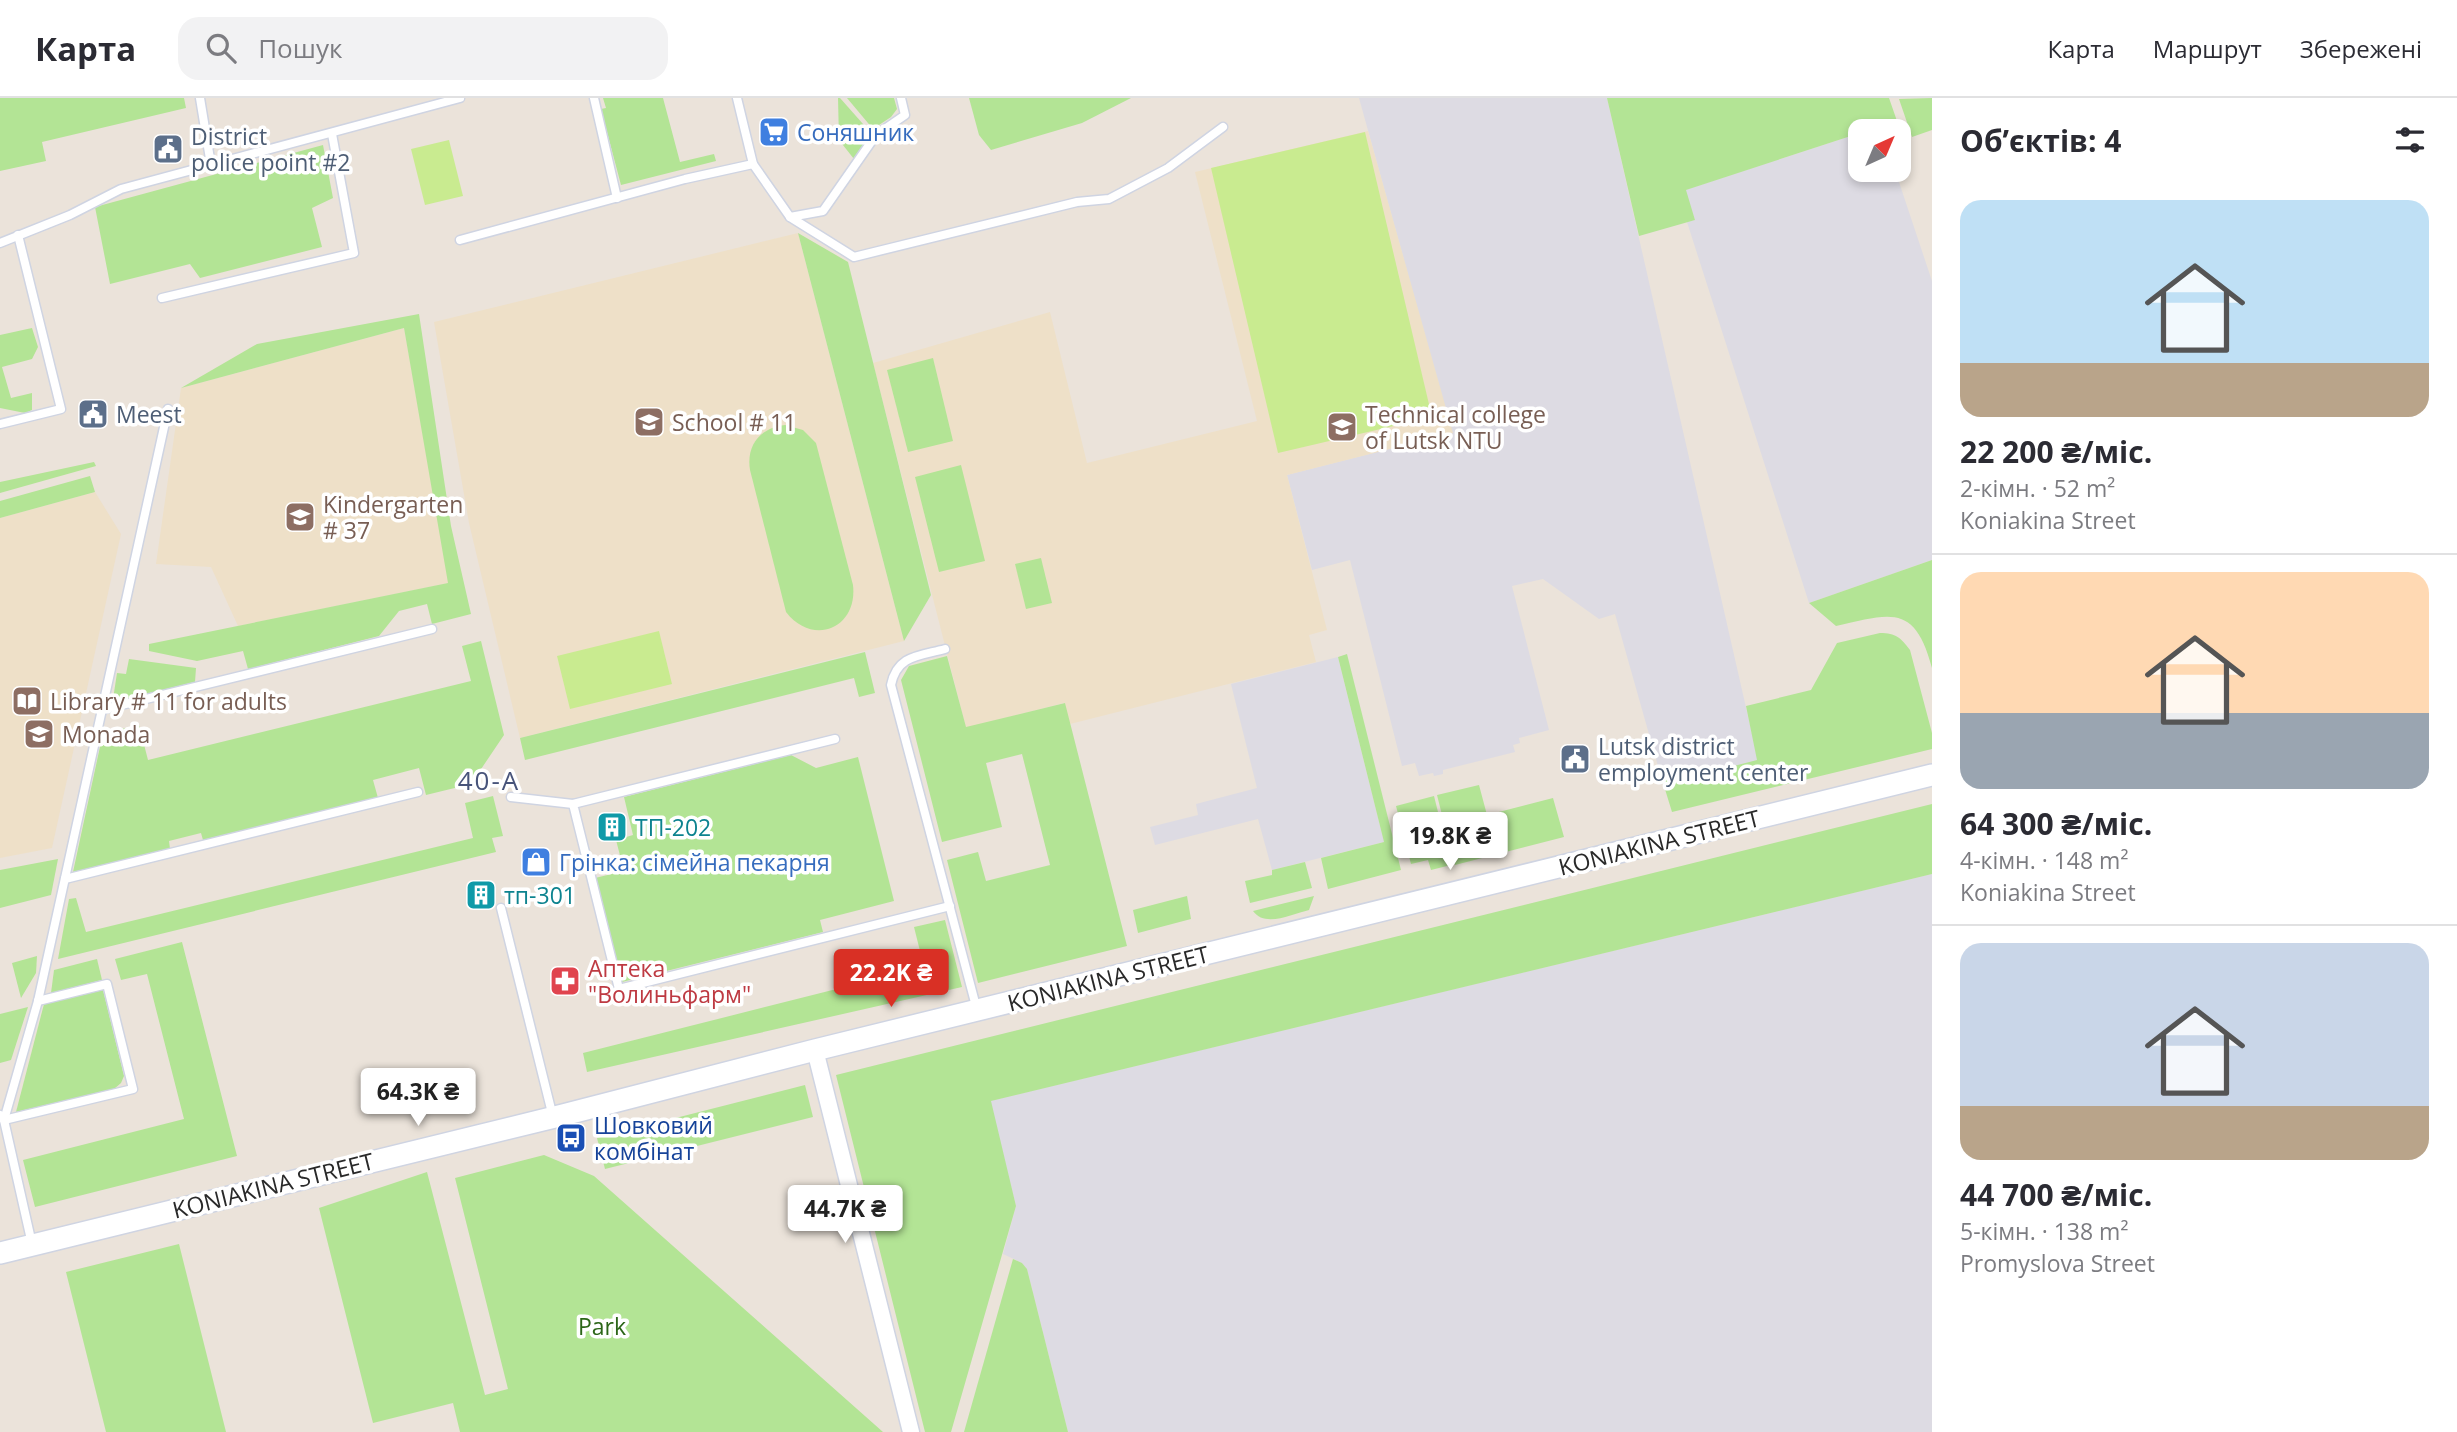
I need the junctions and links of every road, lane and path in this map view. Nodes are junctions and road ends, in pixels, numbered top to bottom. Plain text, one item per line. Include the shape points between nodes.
1 (200, 98) edge
2 (460, 98) edge
3 (594, 98) edge
4 (737, 98) edge
5 (901, 98) edge
6 (1223, 127) dead end
7 (331, 134) junction
8 (753, 164) junction
9 (211, 165) junction
10 (617, 198) junction
11 (790, 217) junction
12 (18, 235) junction
13 (460, 240) dead end
14 (0, 243) edge
15 (162, 298) dead end
16 (168, 409) dead end
17 (0, 424) edge
18 (432, 628) dead end
19 (945, 649) dead end
20 (101, 710) junction
21 (835, 739) dead end
22 (1932, 775) edge
23 (418, 792) dead end
24 (511, 796) dead end
25 (573, 804) junction
26 (65, 878) junction
27 (950, 906) junction
28 (501, 908) dead end
29 (38, 1001) junction
30 (977, 1010) junction
31 (815, 1050) junction
32 (2, 1117) edge
33 (553, 1117) junction
34 (32, 1244) junction
35 (0, 1253) edge
36 (911, 1432) edge

1 - 9 lane
2 - 7 lane
3 - 10 lane
4 - 8 lane
5 - 11 lane via 905,115 876,135 823,211
6 - 11 lane via 1168,168 1109,199 1077,202 854,257
7 - 9 lane
7 - 15 lane via 354,253
8 - 10 lane
8 - 11 lane
9 - 12 lane via 121,189
10 - 13 lane
12 - 14 lane
12 - 17 lane via 61,409
16 - 20 lane
18 - 20 lane
19 - 27 lane via 903,661 894,671 891,685
20 - 26 lane
21 - 25 lane
22 - 30 street, KONIAKINA STREET
23 - 26 lane
24 - 25 lane
25 - 27 lane via 619,989
26 - 29 lane
27 - 30 lane
28 - 33 lane
29 - 32 lane
29 - 32 lane via 107,984 133,1089
30 - 31 street, KONIAKINA STREET
31 - 33 street, KONIAKINA STREET
31 - 36 street
32 - 34 lane
33 - 34 street, KONIAKINA STREET
34 - 35 street, KONIAKINA STREET

